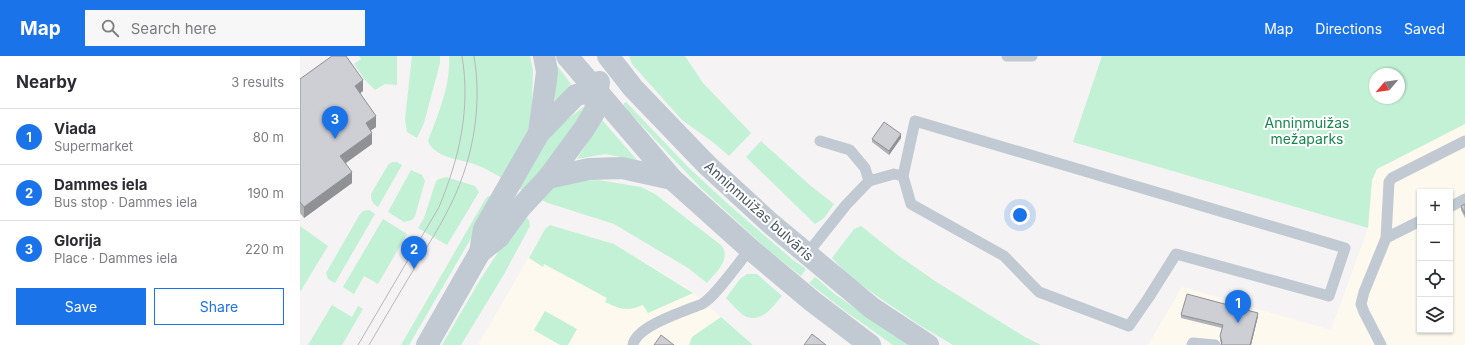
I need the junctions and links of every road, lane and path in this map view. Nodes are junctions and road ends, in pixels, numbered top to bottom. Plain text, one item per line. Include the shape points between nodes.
1 (544, 56) edge
2 (567, 56) edge
3 (606, 56) edge
4 (1007, 56) edge
5 (1032, 56) edge
6 (597, 91) junction
7 (539, 133) junction
8 (820, 141) dead end
9 (1465, 141) edge
10 (903, 176) junction
11 (548, 178) junction
12 (672, 180) junction
13 (869, 181) junction
14 (1465, 199) edge
15 (1453, 205) edge
16 (1417, 222) edge
17 (1386, 238) junction
18 (750, 249) junction
19 (480, 252) junction
20 (807, 254) junction
21 (427, 345) edge
22 (633, 345) edge
23 (870, 345) edge
24 (928, 345) edge
25 (1192, 345) edge
26 (1215, 345) edge
27 (1381, 345) edge

1 - 7 street via 547,72
2 - 6 street
3 - 6 street
3 - 20 street, Anniņmuižas bulvāris via 707,165
4 - 5 lane
6 - 7 street via 576,95
6 - 11 street via 594,111 584,129
6 - 12 street
7 - 19 street via 484,229
8 - 13 lane via 850,150 865,168
9 - 17 lane via 1388,182
10 - 10 lane via 912,204 1004,256 1039,292 1129,326 1176,254 1329,296 1345,248 915,121
10 - 13 lane via 894,174
11 - 12 street via 589,169 622,168
11 - 19 street via 520,208 499,237
12 - 18 street
13 - 20 lane
14 - 15 lane
16 - 17 lane
17 - 27 lane via 1361,304
18 - 22 lane via 706,301 652,326 639,334
18 - 23 street
19 - 21 street
20 - 24 street, Anniņmuižas bulvāris via 872,308
25 - 26 lane via 1193,342

